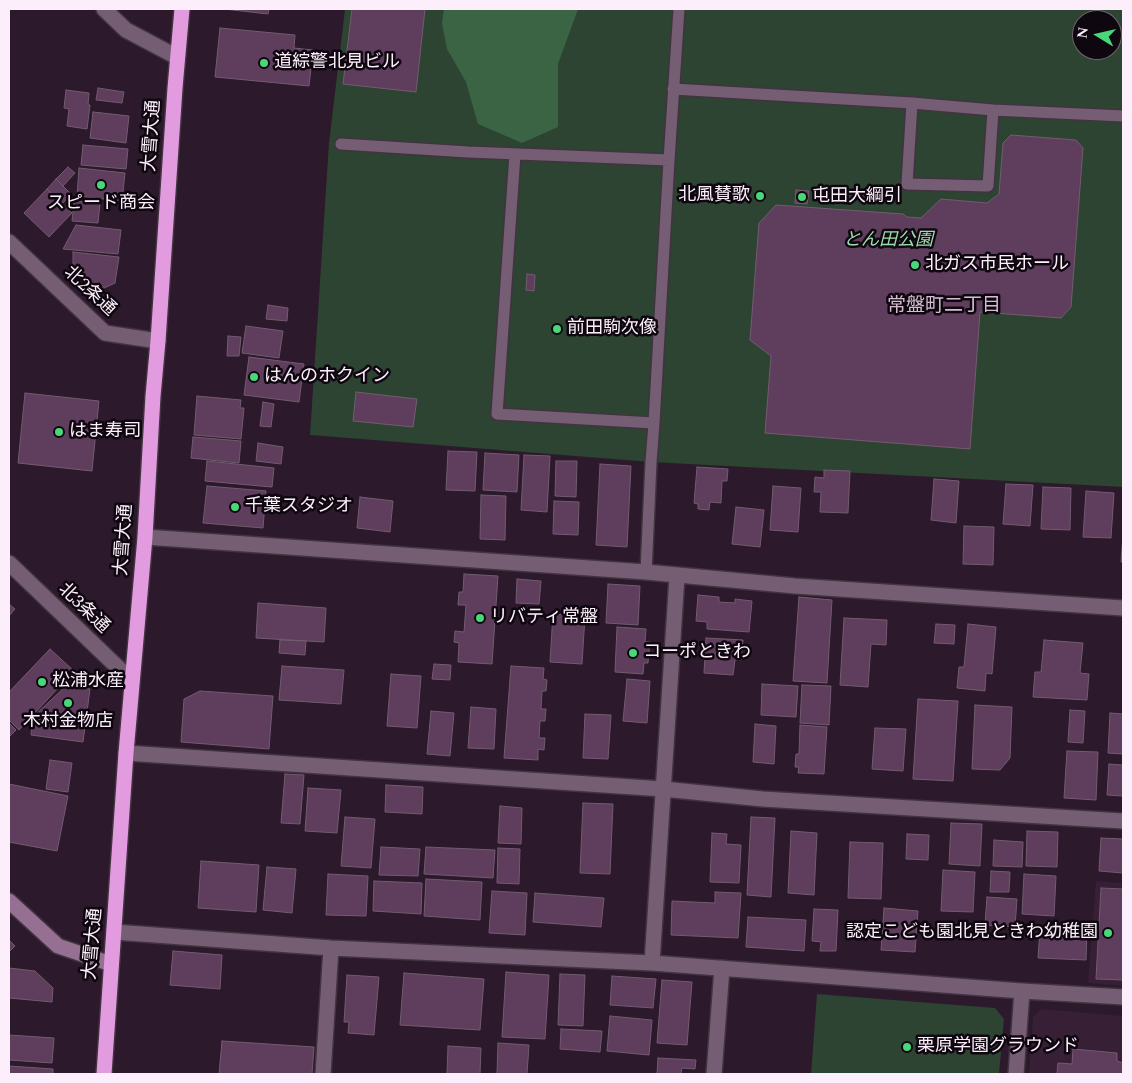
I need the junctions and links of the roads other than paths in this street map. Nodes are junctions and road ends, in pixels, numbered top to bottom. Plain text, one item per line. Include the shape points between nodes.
1 (104, 9) edge
2 (182, 9) edge
3 (679, 9) edge
4 (177, 57) junction
5 (674, 89) junction
6 (912, 103) junction
7 (993, 110) junction
8 (1123, 116) edge
9 (341, 144) dead end
10 (515, 154) junction
11 (669, 160) junction
12 (9, 242) edge
13 (158, 341) junction
14 (654, 423) junction
15 (145, 537) junction
16 (9, 563) edge
17 (646, 572) junction
18 (677, 576) junction
19 (1123, 608) edge
20 (132, 681) junction
21 (126, 754) junction
22 (663, 789) junction
23 (1123, 821) edge
24 (9, 901) edge
25 (114, 932) junction
26 (331, 948) junction
27 (652, 963) junction
28 (111, 964) junction
29 (722, 968) junction
30 (1022, 991) junction
31 (1123, 997) edge
32 (104, 1074) edge
33 (323, 1074) edge
34 (714, 1074) edge
35 (1016, 1074) edge

1 - 4 street via 126,30
2 - 4 highway, 大雪大通
3 - 5 lane
4 - 13 highway, 大雪大通
5 - 6 lane
5 - 11 lane
6 - 7 lane
6 - 7 lane via 907,184 988,186
7 - 8 lane
9 - 10 lane
10 - 11 lane
10 - 14 lane via 497,414
11 - 14 lane
12 - 13 street, 北2条通 via 105,333
13 - 15 highway, 大雪大通
14 - 17 lane
15 - 17 street
15 - 20 highway, 大雪大通
16 - 20 street, 北3条通
17 - 18 street
18 - 19 street
18 - 22 street
20 - 21 highway, 大雪大通
21 - 22 street
21 - 25 highway, 大雪大通
22 - 23 street via 763,799
22 - 27 street
24 - 28 street via 58,946
25 - 26 street
25 - 28 highway, 大雪大通
26 - 27 street
26 - 33 street
27 - 29 street
28 - 32 highway, 大雪大通
29 - 30 street
29 - 34 street
30 - 31 street
30 - 35 street

